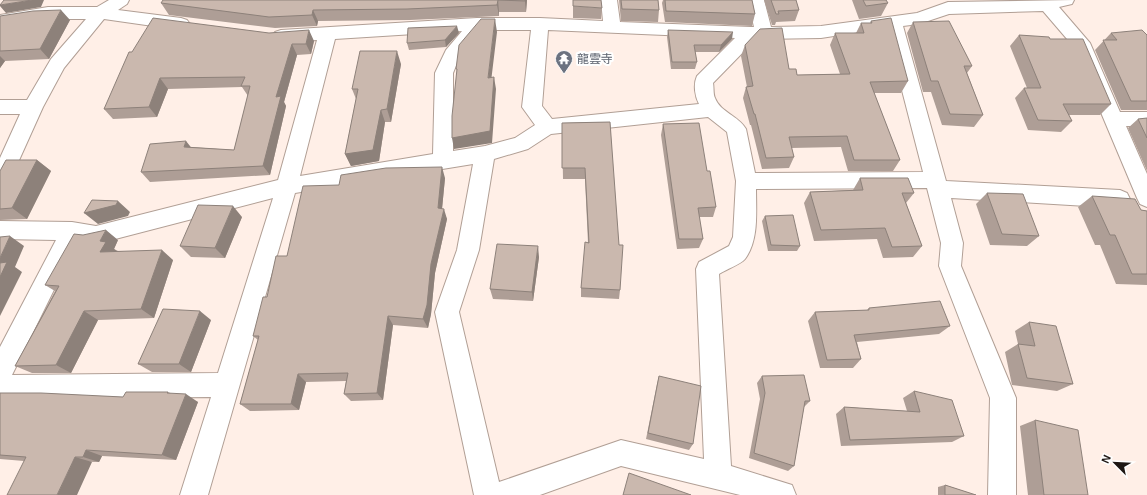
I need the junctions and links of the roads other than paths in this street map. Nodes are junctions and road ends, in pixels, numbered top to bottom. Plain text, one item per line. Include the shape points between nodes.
1 (120, 0) edge
2 (609, 0) edge
3 (756, 0) edge
4 (1066, 0) edge
5 (1038, 4) edge
6 (935, 6) edge
7 (100, 13) junction
8 (0, 21) edge
9 (894, 21) junction
10 (477, 24) junction
11 (540, 24) junction
12 (198, 27) edge
13 (612, 27) junction
14 (328, 33) junction
15 (758, 33) junction
16 (267, 35) edge
17 (0, 107) edge
18 (33, 107) junction
19 (712, 110) junction
20 (1113, 119) junction
21 (1147, 119) edge
22 (547, 126) junction
23 (485, 154) junction
24 (443, 161) junction
25 (0, 181) edge
26 (746, 181) junction
27 (937, 184) junction
28 (287, 186) junction
29 (1147, 199) edge
30 (0, 230) edge
31 (72, 231) junction
32 (0, 372) edge
33 (227, 386) junction
34 (0, 387) edge
35 (730, 484) edge
36 (194, 495) edge
37 (488, 495) edge
38 (501, 495) edge
39 (782, 495) edge
40 (1002, 495) edge

1 - 7 street
2 - 13 street
3 - 15 street
4 - 5 street
5 - 6 street via 948,8
5 - 20 street via 1081,43
6 - 9 street via 919,18
7 - 8 street via 48,13
7 - 12 street
7 - 18 street via 57,64
9 - 15 street via 821,32
9 - 27 street
10 - 11 street
10 - 14 street
10 - 24 street via 452,54 444,73
11 - 13 street
11 - 22 street via 532,107
13 - 15 street
14 - 16 street
14 - 28 street
15 - 19 street via 704,81 704,98
17 - 18 street
18 - 25 street
19 - 22 street
19 - 26 street via 736,130
20 - 21 street
20 - 29 street
22 - 23 street via 521,144
23 - 24 street
23 - 37 street via 468,250 447,312
24 - 28 street
26 - 27 street
26 - 35 street via 744,237 737,253 707,269
27 - 29 street
27 - 40 street via 952,243 950,266 1003,398
28 - 31 street via 96,235
28 - 33 street
30 - 31 street
31 - 32 street
33 - 34 street
33 - 36 street
35 - 38 street via 621,453
35 - 39 street

